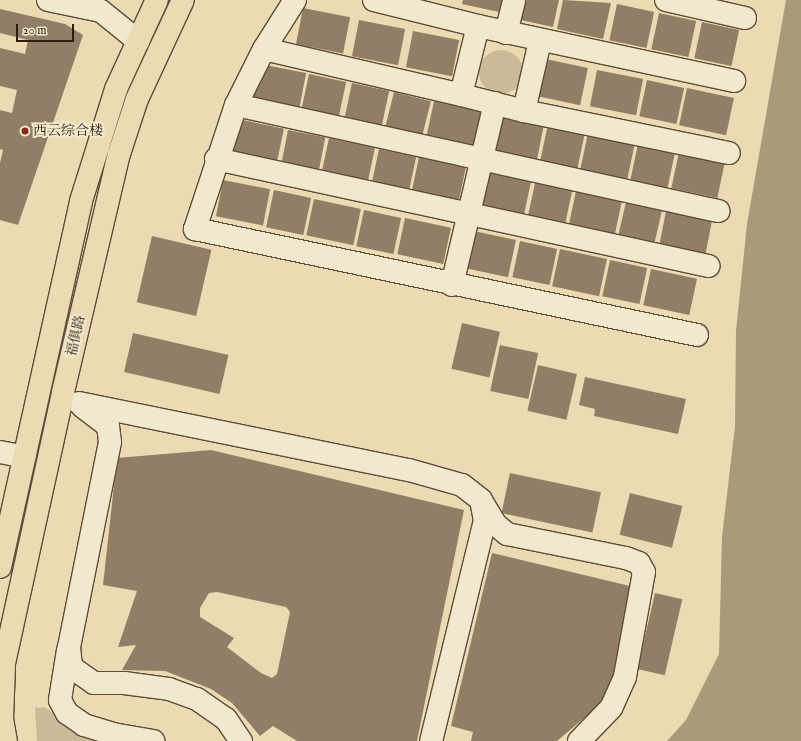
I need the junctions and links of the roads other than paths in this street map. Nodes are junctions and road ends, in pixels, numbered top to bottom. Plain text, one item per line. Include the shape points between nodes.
1 (48, 0) edge
2 (157, 0) edge
3 (183, 0) edge
4 (295, 0) edge
5 (374, 0) edge
6 (514, 0) edge
7 (666, 0) edge
8 (103, 6) edge
9 (745, 18) dead end
10 (478, 26) junction
11 (506, 33) junction
12 (138, 41) junction
13 (540, 41) junction
14 (264, 50) junction
15 (734, 81) dead end
16 (461, 95) junction
17 (495, 103) junction
18 (236, 105) junction
19 (524, 111) junction
20 (729, 153) dead end
21 (216, 159) junction
22 (481, 159) junction
23 (719, 211) dead end
24 (467, 213) junction
25 (709, 266) dead end
26 (452, 285) junction
27 (697, 335) dead end
28 (71, 397) junction
29 (0, 452) edge
30 (25, 457) junction
31 (481, 500) junction
32 (0, 567) edge
33 (69, 647) junction
34 (2, 672) edge
35 (6, 741) edge
36 (153, 741) edge
37 (241, 741) edge
38 (431, 741) edge
39 (579, 741) edge

1 - 8 street
2 - 12 main road, 福俱路
3 - 28 main road, 福俱路 via 137,99 119,154
4 - 14 street
5 - 10 street
6 - 11 street
7 - 9 street
8 - 12 street
10 - 11 street
10 - 16 street
11 - 13 street
12 - 30 main road, 福俱路 via 116,89 81,201
13 - 15 street
13 - 19 street
14 - 16 street
14 - 18 street
16 - 17 street
17 - 19 street
17 - 22 street
18 - 21 street
18 - 22 street
19 - 20 street
21 - 24 street
21 - 26 street via 195,229
22 - 23 street
22 - 24 street
24 - 25 street
24 - 26 street
26 - 27 street
28 - 31 street via 409,470 462,485
28 - 33 street via 108,426 110,442
28 - 34 main road, 福俱路
29 - 30 street
30 - 32 main road, 福俱路
31 - 38 street via 485,520
31 - 39 street via 495,524 507,534 626,558 639,563 644,572 625,676 611,708
33 - 36 street via 60,700 67,713 84,725 113,734
33 - 37 street via 70,667 81,677 94,683 124,683 169,689 197,700 226,719
34 - 35 main road, 福俱路 via 2,719

